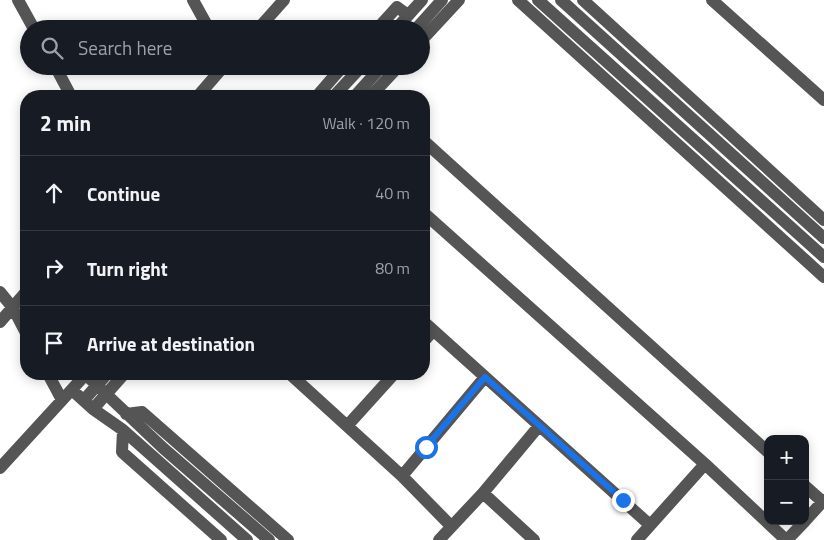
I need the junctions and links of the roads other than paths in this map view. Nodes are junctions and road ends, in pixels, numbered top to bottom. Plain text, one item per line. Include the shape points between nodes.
1 (18, 0) edge
2 (193, 0) edge
3 (284, 0) edge
4 (422, 0) edge
5 (442, 0) edge
6 (459, 0) edge
7 (518, 0) edge
8 (538, 0) edge
9 (561, 0) edge
10 (583, 0) edge
11 (712, 0) edge
12 (400, 3) edge
13 (408, 15) junction
14 (29, 20) edge
15 (204, 20) edge
16 (266, 20) edge
17 (385, 20) edge
18 (404, 20) edge
19 (424, 20) edge
20 (430, 31) edge
21 (60, 75) edge
22 (216, 75) edge
23 (336, 75) edge
24 (354, 75) edge
25 (374, 75) edge
26 (390, 75) edge
27 (69, 90) edge
28 (203, 90) edge
29 (322, 90) edge
30 (340, 90) edge
31 (360, 90) edge
32 (378, 90) edge
33 (824, 100) edge
34 (430, 146) edge
35 (824, 220) edge
36 (430, 221) edge
37 (824, 238) edge
38 (824, 257) edge
39 (824, 277) edge
40 (0, 292) edge
41 (20, 299) edge
42 (13, 308) junction
43 (20, 310) edge
44 (20, 321) edge
45 (0, 322) edge
46 (430, 328) edge
47 (485, 377) junction
48 (51, 380) edge
49 (81, 380) edge
50 (92, 380) edge
51 (105, 380) edge
52 (115, 380) edge
53 (297, 380) edge
54 (389, 380) edge
55 (72, 390) junction
56 (101, 390) junction
57 (62, 400) junction
58 (89, 404) junction
59 (126, 414) junction
60 (347, 426) junction
61 (539, 426) junction
62 (123, 430) junction
63 (764, 448) edge
64 (705, 464) junction
65 (0, 468) edge
66 (402, 476) junction
67 (809, 489) edge
68 (483, 493) junction
69 (823, 501) edge
70 (809, 517) edge
71 (650, 524) junction
72 (801, 525) edge
73 (451, 526) junction
74 (221, 540) edge
75 (247, 540) edge
76 (269, 540) edge
77 (288, 540) edge
78 (439, 540) edge
79 (534, 540) edge
80 (637, 540) edge
81 (787, 540) edge

1 - 14 street
2 - 15 street
3 - 16 street
4 - 13 street
5 - 19 street
6 - 20 street
7 - 39 street
8 - 38 street
9 - 37 street
10 - 35 street
11 - 33 street
12 - 13 street
12 - 17 street
13 - 18 street
21 - 27 street
22 - 28 street
23 - 29 street
24 - 30 street
25 - 31 street
26 - 32 street
34 - 63 street
36 - 64 street
40 - 42 street
41 - 42 street
42 - 43 street
42 - 44 street
42 - 45 street
46 - 47 street
47 - 61 street
47 - 66 street
48 - 57 street
49 - 55 street
50 - 56 street
51 - 56 street
52 - 56 street
53 - 60 street
54 - 60 street
55 - 57 street
55 - 58 street
56 - 58 street
56 - 59 street
57 - 65 street
58 - 62 street
59 - 76 street
59 - 77 street via 142,412
60 - 66 street
61 - 68 street
61 - 71 street
62 - 74 street via 122,452
62 - 75 street
64 - 71 street
64 - 81 street
66 - 73 street
67 - 69 street
68 - 73 street
68 - 79 street
69 - 70 street
71 - 80 street
72 - 81 street
73 - 78 street

